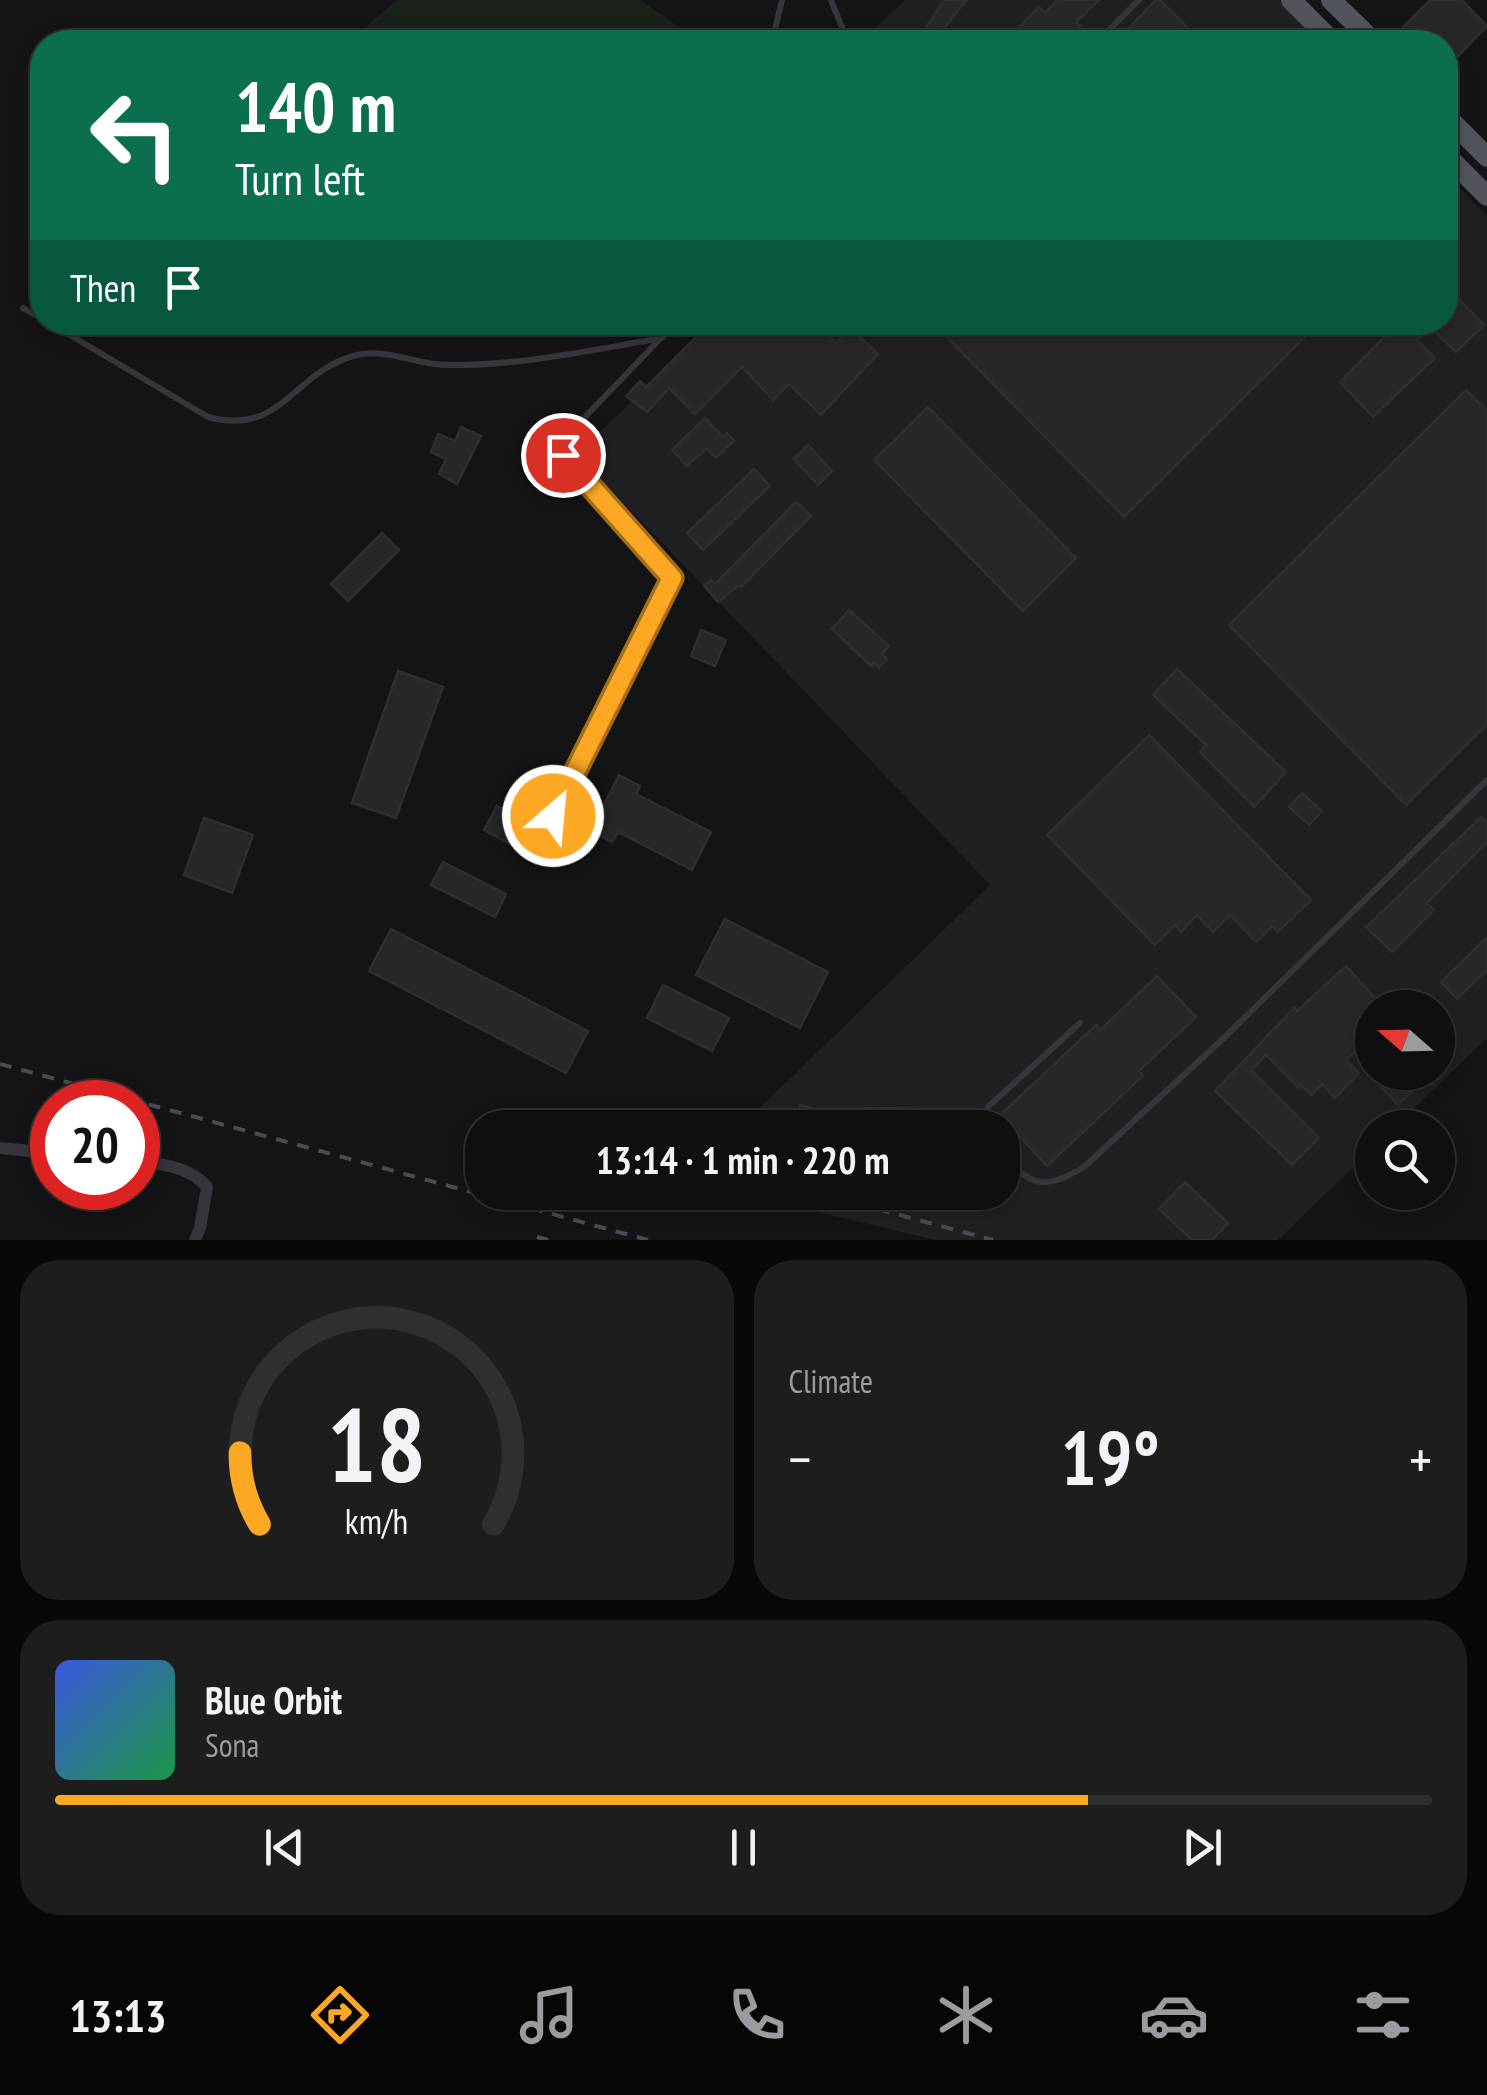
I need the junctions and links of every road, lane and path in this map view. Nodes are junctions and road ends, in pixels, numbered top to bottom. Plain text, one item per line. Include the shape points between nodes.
1 (782, 0) edge
2 (830, 0) edge
3 (1139, 0) edge
4 (1291, 0) edge
5 (1332, 0) edge
6 (775, 30) edge
7 (843, 30) edge
8 (1109, 30) edge
9 (1321, 30) edge
10 (1362, 30) edge
11 (1458, 128) edge
12 (1487, 157) edge
13 (1458, 167) edge
14 (1487, 196) edge
15 (24, 308) dead end
16 (30, 312) edge
17 (70, 335) edge
18 (665, 335) edge
19 (662, 338) junction
20 (1487, 780) edge
21 (553, 816) dead end
22 (1080, 1023) dead end
23 (987, 1110) edge
24 (0, 1148) edge
25 (30, 1151) edge
26 (160, 1164) edge
27 (1020, 1173) edge
28 (195, 1240) edge

1 - 6 lane
2 - 7 lane
3 - 8 lane
4 - 9 main road
5 - 10 main road
11 - 12 main road
13 - 14 main road
15 - 16 lane
17 - 19 lane via 208,417 236,423 262,416 331,366 361,354 445,365 520,362
18 - 19 lane
19 - 21 lane via 561,442 563,455 672,578
20 - 27 lane via 1084,1167 1058,1182 1036,1183
22 - 23 lane
24 - 25 street
26 - 28 street via 198,1176 207,1187

